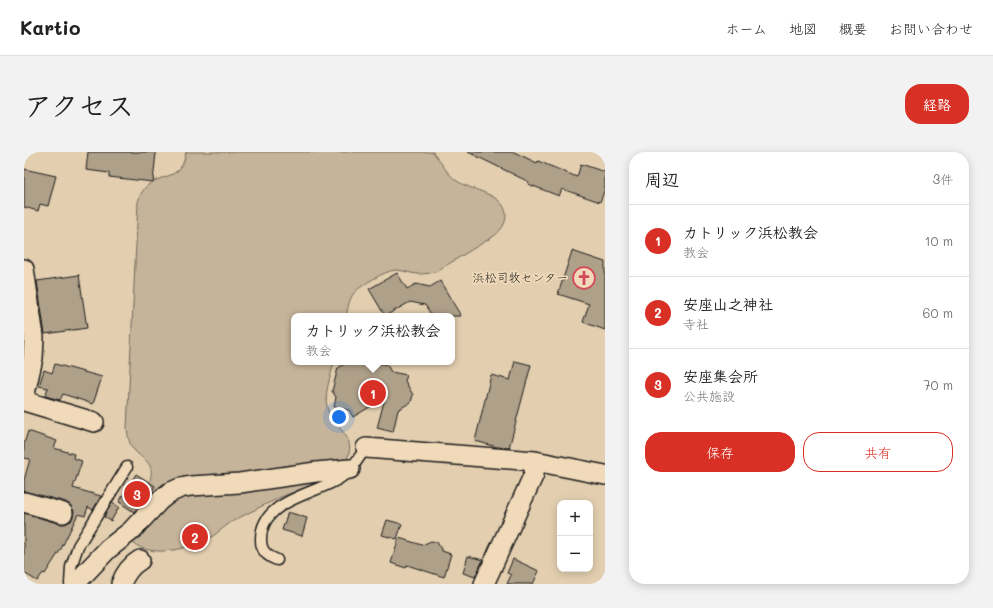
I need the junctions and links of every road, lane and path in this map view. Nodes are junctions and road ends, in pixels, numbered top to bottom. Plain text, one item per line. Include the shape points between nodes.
1 (24, 269) edge
2 (24, 400) edge
3 (94, 422) dead end
4 (366, 448) joint
5 (535, 461) junction
6 (127, 467) dead end
7 (350, 469) junction
8 (605, 475) edge
9 (24, 502) edge
10 (63, 513) dead end
11 (140, 560) dead end
12 (277, 560) dead end
13 (70, 584) edge
14 (75, 584) edge
15 (121, 584) edge
16 (484, 584) edge

1 - 2 street via 34,348
2 - 3 street
4 - 5 street
4 - 7 lane
5 - 8 street
5 - 16 street via 534,474
6 - 13 lane via 78,546 70,567
7 - 12 lane via 332,483 275,509 268,517 263,527 261,545 264,552
7 - 14 street via 180,488 160,500
9 - 10 street
11 - 15 street via 126,572

